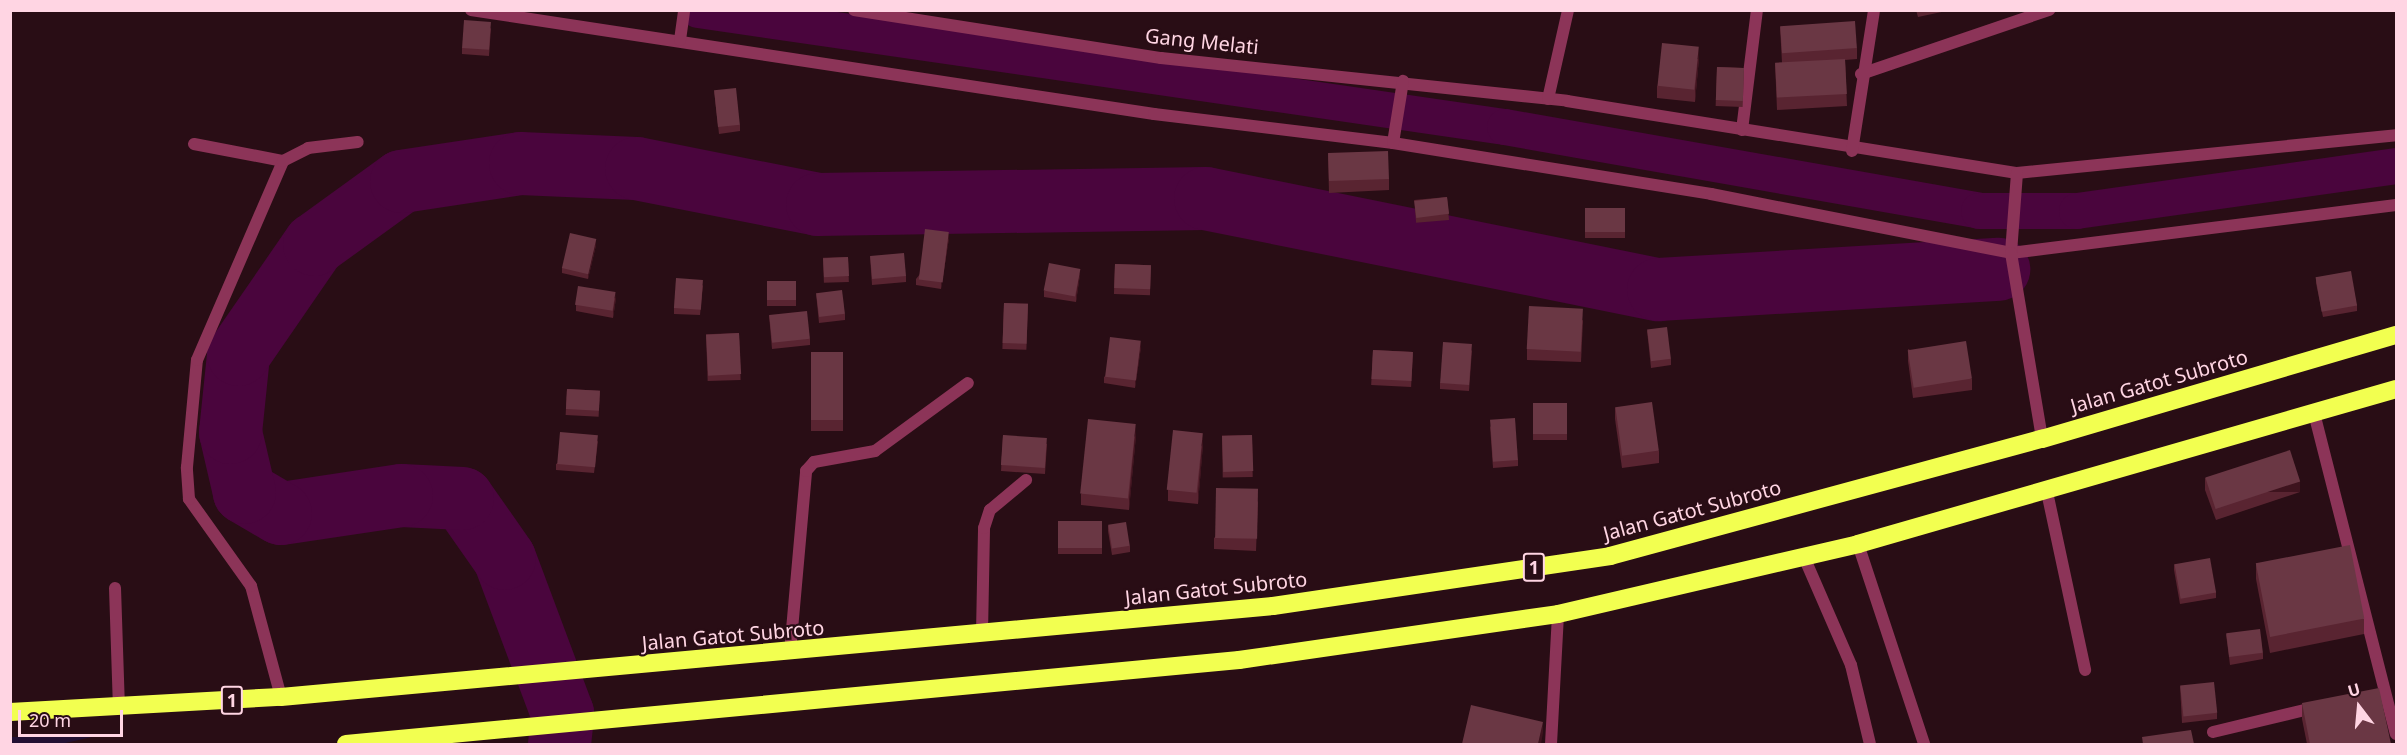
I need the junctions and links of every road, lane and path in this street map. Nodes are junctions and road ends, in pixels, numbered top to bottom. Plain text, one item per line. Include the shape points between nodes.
1 (684, 10) edge
2 (854, 10) edge
3 (1568, 10) edge
4 (1756, 10) edge
5 (1874, 10) edge
6 (2049, 10) edge
7 (477, 11) edge
8 (681, 36) junction
9 (1861, 74) junction
10 (1402, 81) junction
11 (1548, 99) junction
12 (1742, 130) junction
13 (2397, 135) edge
14 (1394, 140) junction
15 (358, 142) dead end
16 (194, 144) dead end
17 (1852, 151) junction
18 (283, 161) junction
19 (2017, 173) junction
20 (2397, 205) edge
21 (2011, 253) junction
22 (2397, 335) edge
23 (968, 383) dead end
24 (2397, 389) edge
25 (2314, 413) junction
26 (2042, 439) junction
27 (1026, 480) dead end
28 (2047, 492) junction
29 (1857, 544) junction
30 (1804, 557) junction
31 (115, 588) dead end
32 (1558, 614) junction
33 (982, 634) junction
34 (790, 652) junction
35 (2085, 670) dead end
36 (2386, 690) edge
37 (281, 697) junction
38 (2329, 704) edge
39 (119, 707) junction
40 (10, 712) edge
41 (2213, 732) dead end
42 (2397, 734) edge
43 (346, 744) edge
44 (1551, 744) edge
45 (1870, 744) edge
46 (1924, 744) edge

1 - 8 street
2 - 10 street, Gang Melati via 1161,58
3 - 11 street
4 - 12 street
5 - 9 street
6 - 9 street
7 - 8 street
8 - 14 street via 1154,114
9 - 17 street
10 - 11 street, Gang Melati
10 - 14 street
11 - 12 street, Gang Melati
12 - 17 street, Gang Melati
13 - 19 street, Gang Melati
14 - 21 street via 1711,194
15 - 18 street via 308,148
16 - 18 street
17 - 19 street, Gang Melati
18 - 37 street via 197,360 186,483 204,526 233,556 251,586
19 - 21 street via 2012,199
20 - 21 street
21 - 26 street
22 - 26 highway, Jalan Gatot Subroto / 1
23 - 34 street via 875,452 814,462 806,471
24 - 25 highway
25 - 28 highway
25 - 36 street
26 - 33 highway, Jalan Gatot Subroto / 1 via 1610,556 1273,606
27 - 33 street via 990,510 984,528
28 - 29 highway
28 - 35 street
29 - 30 highway
29 - 46 street
30 - 32 highway
30 - 45 street via 1851,665
31 - 39 street
32 - 43 highway via 1239,660
32 - 44 street
33 - 34 highway, Jalan Gatot Subroto / 1
34 - 37 highway, Jalan Gatot Subroto / 1
36 - 42 street
37 - 39 highway, Jalan Gatot Subroto / 1
38 - 41 street
39 - 40 highway, Jalan Gatot Subroto / 1

